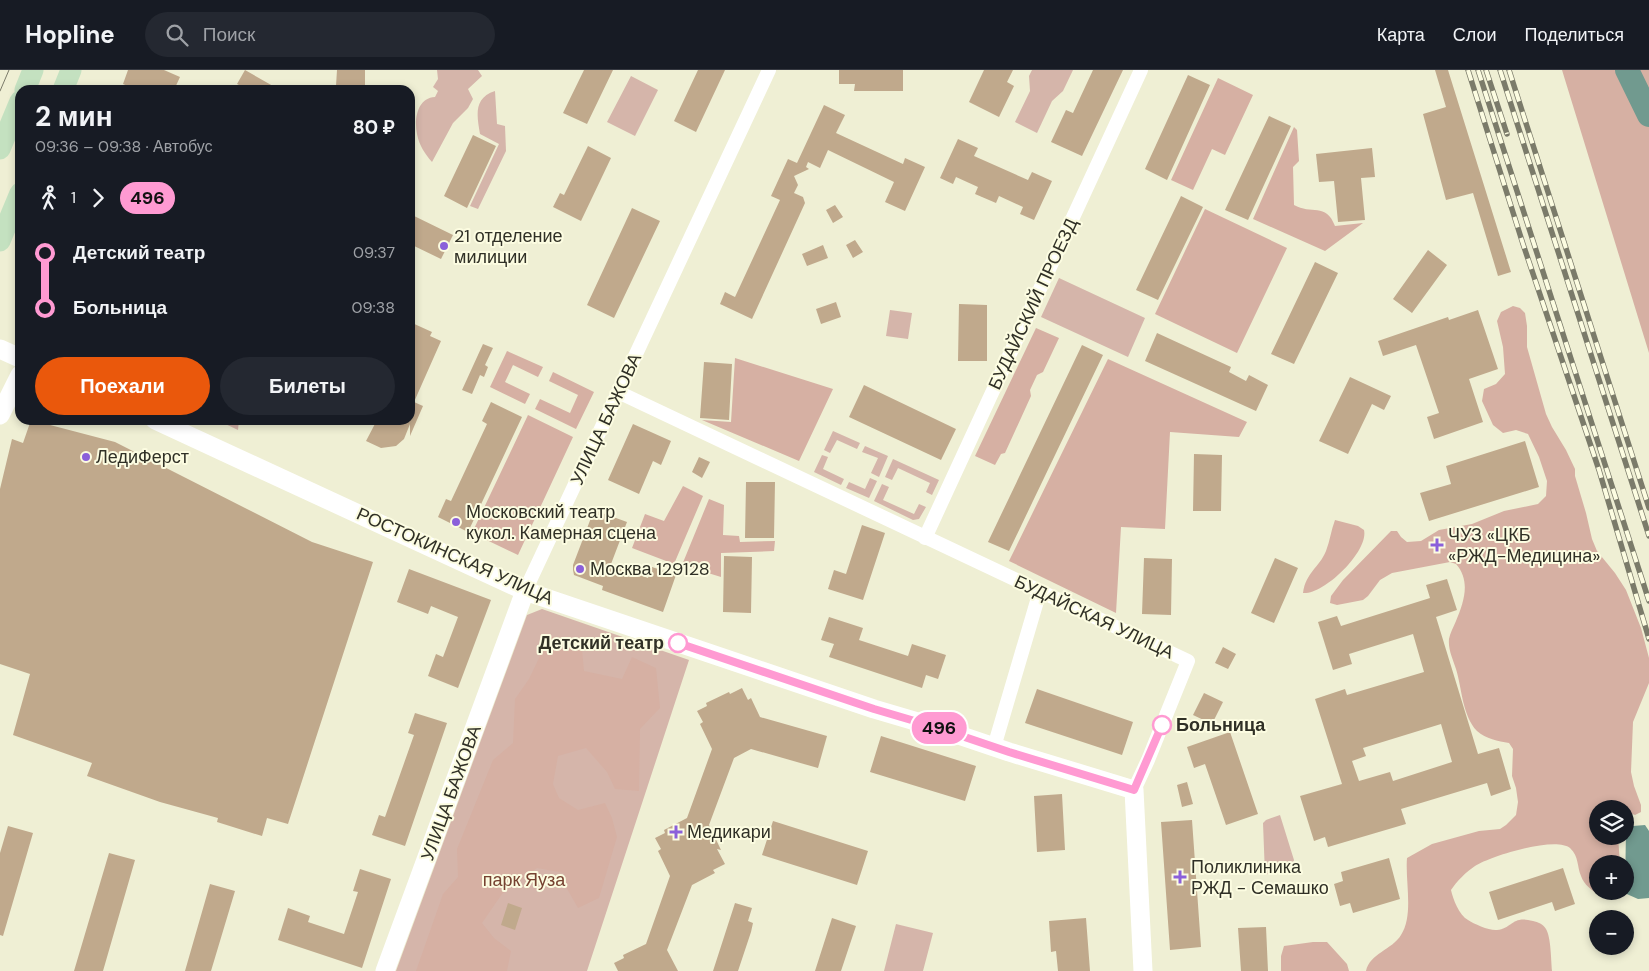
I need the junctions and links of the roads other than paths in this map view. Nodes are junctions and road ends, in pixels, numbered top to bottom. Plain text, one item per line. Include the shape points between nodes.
1 (33, 70) edge
2 (71, 70) edge
3 (769, 70) edge
4 (1141, 70) edge
5 (27, 85) edge
6 (65, 85) edge
7 (15, 113) edge
8 (0, 149) edge
9 (15, 205) edge
10 (0, 241) edge
11 (0, 349) edge
12 (15, 356) edge
13 (15, 385) edge
14 (618, 392) junction
15 (0, 415) edge
16 (166, 425) edge
17 (925, 538) junction
18 (525, 591) junction
19 (1040, 591) junction
20 (994, 747) junction
21 (1134, 790) junction
22 (386, 971) edge
23 (1143, 971) edge

1 - 5 main road
2 - 6 main road
3 - 14 street, УЛИЦА БАЖОВА
4 - 17 street, БУДАЙСКИЙ ПРОЕЗД
7 - 8 main road
9 - 10 main road
11 - 12 street
13 - 15 street
14 - 17 street, БУДАЙСКАЯ УЛИЦА
14 - 18 street, УЛИЦА БАЖОВА
16 - 18 street, РОСТОКИНСКАЯ УЛИЦА
17 - 19 street, БУДАЙСКАЯ УЛИЦА
18 - 20 street, РОСТОКИНСКАЯ УЛИЦА
18 - 22 street, УЛИЦА БАЖОВА
19 - 20 street
19 - 21 street, БУДАЙСКАЯ УЛИЦА via 1188,661
20 - 21 street, РОСТОКИНСКАЯ УЛИЦА
21 - 23 street, БУДАЙСКАЯ УЛИЦА

